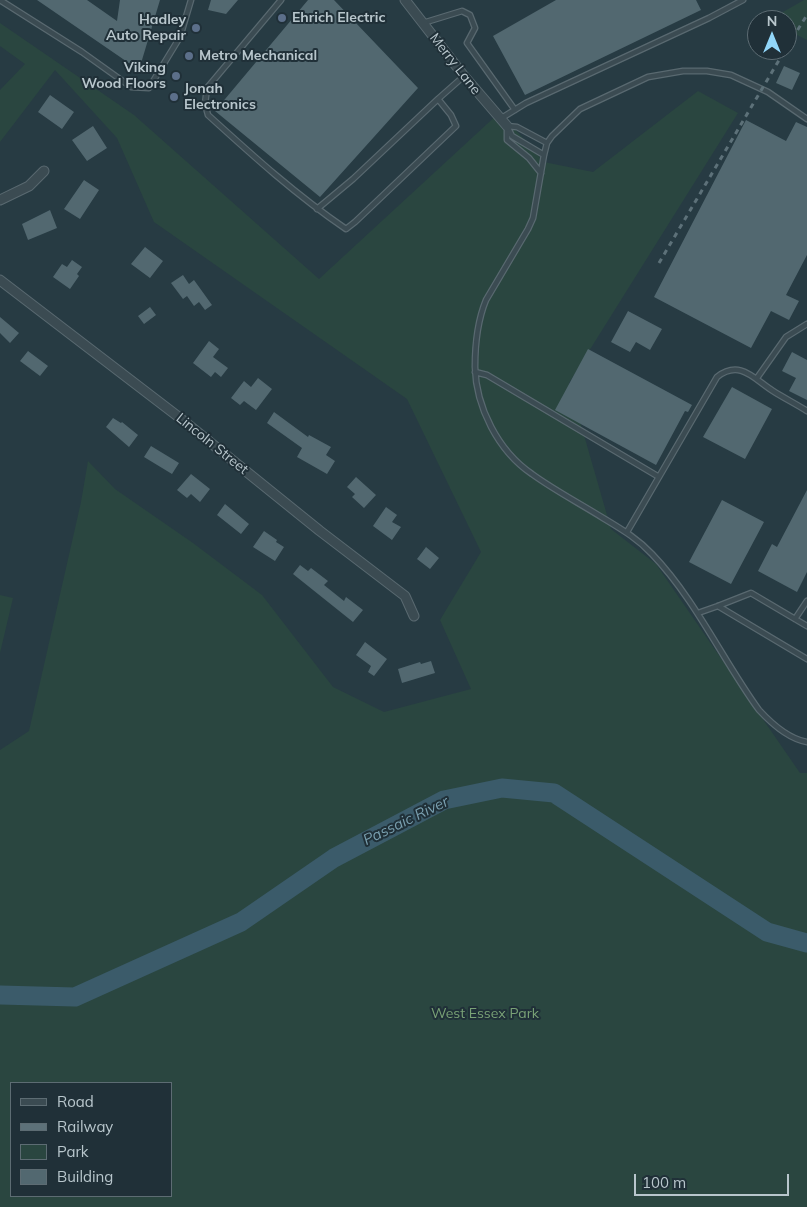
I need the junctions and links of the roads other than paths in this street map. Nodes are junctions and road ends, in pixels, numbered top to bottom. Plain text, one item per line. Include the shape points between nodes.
1 (0, 0) edge
2 (191, 0) edge
3 (281, 0) edge
4 (406, 0) edge
5 (743, 0) edge
6 (423, 24) junction
7 (464, 76) junction
8 (438, 98) junction
9 (515, 110) junction
10 (807, 119) edge
11 (504, 122) junction
12 (547, 143) junction
13 (544, 155) junction
14 (44, 171) dead end
15 (541, 173) junction
16 (0, 200) edge
17 (317, 209) junction
18 (0, 280) edge
19 (807, 324) edge
20 (476, 372) junction
21 (757, 378) junction
22 (807, 411) edge
23 (659, 477) junction
24 (627, 532) junction
25 (807, 601) edge
26 (718, 606) junction
27 (698, 613) junction
28 (414, 616) dead end
29 (796, 619) junction
30 (807, 626) edge
31 (807, 658) edge
32 (807, 742) edge

1 - 2 lane via 131,87 149,88 180,37
3 - 17 lane via 207,88 207,110 208,115 260,163
4 - 6 street, Merry Lane
5 - 9 lane
6 - 7 street, Merry Lane
6 - 9 lane via 462,11 470,15 475,28 467,43
7 - 8 lane
7 - 11 street, Merry Lane
8 - 17 lane
8 - 17 lane via 456,126 355,222 346,229
9 - 11 lane
10 - 12 lane via 741,78 707,71 683,71 648,77 580,109
11 - 12 lane
11 - 13 lane via 512,136
11 - 15 lane via 507,140
12 - 13 lane
13 - 15 lane
14 - 16 street via 29,186
15 - 20 lane via 533,218 481,312 475,339
18 - 28 street, Lincoln Street via 405,596
19 - 21 lane via 786,337
20 - 23 lane via 487,374
20 - 24 lane via 479,399 491,427 521,466
21 - 22 lane
21 - 23 lane via 741,370 723,372 717,377
23 - 24 lane
24 - 27 lane via 653,555
25 - 29 lane
26 - 27 lane
26 - 29 lane via 751,593
26 - 31 lane
27 - 32 lane via 759,710 784,732
29 - 30 lane

